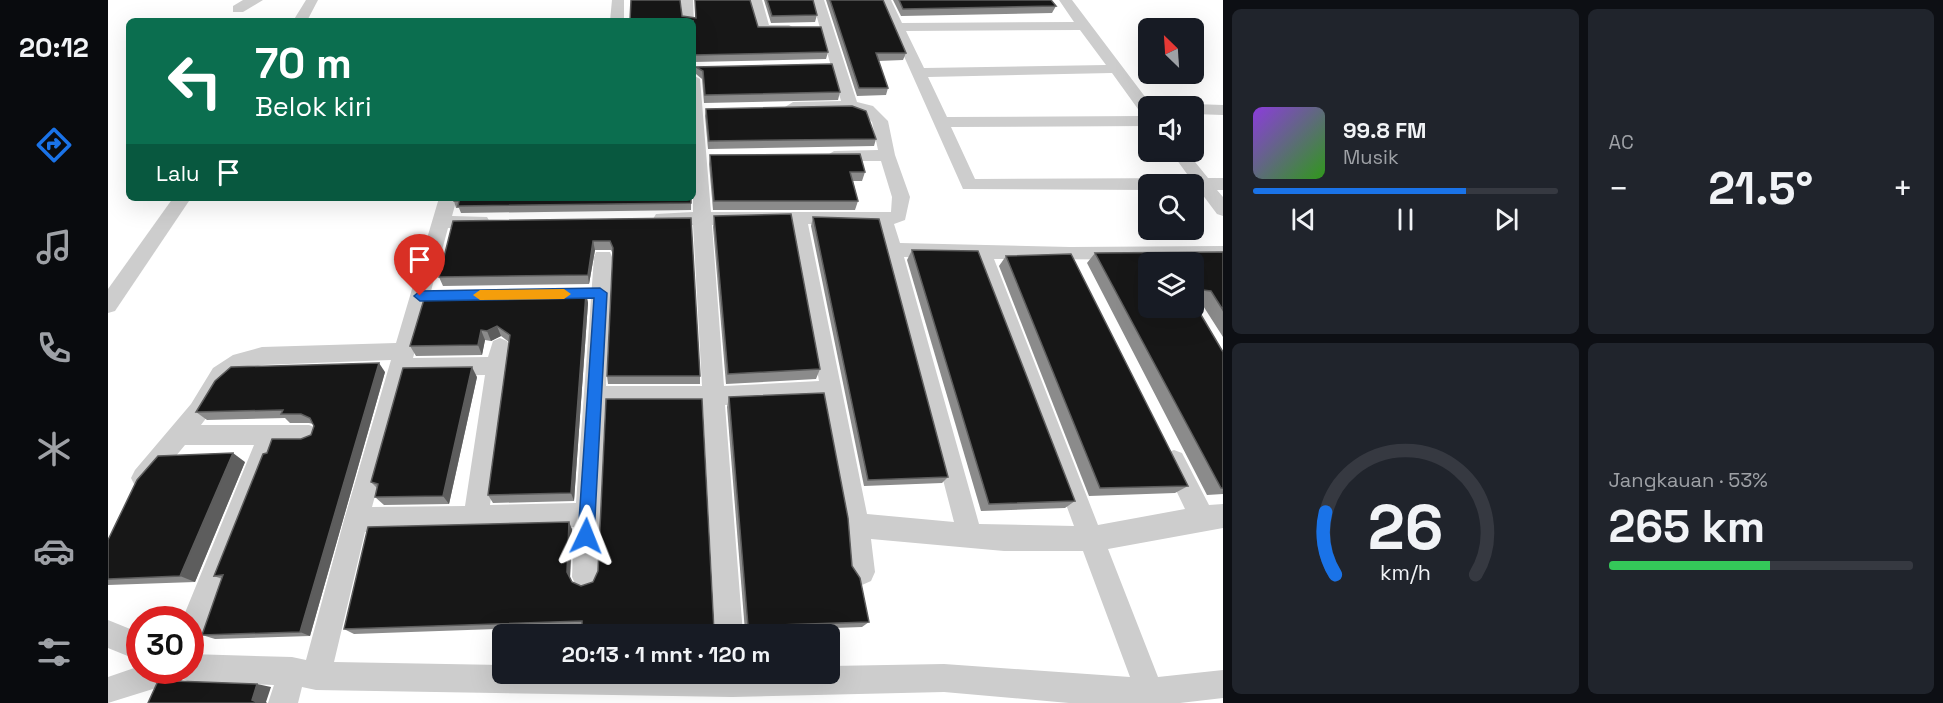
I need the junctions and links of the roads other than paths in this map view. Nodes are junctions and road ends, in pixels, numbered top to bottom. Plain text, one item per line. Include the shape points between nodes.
1 (257, 0) edge
2 (312, 0) edge
3 (618, 0) edge
4 (687, 0) edge
5 (756, 0) edge
6 (818, 0) edge
7 (885, 0) edge
8 (1065, 0) edge
9 (238, 9) dead end
10 (302, 18) edge
11 (617, 18) edge
12 (689, 18) edge
13 (1084, 26) junction
14 (896, 27) junction
15 (816, 28) junction
16 (1116, 69) junction
17 (697, 72) edge
18 (919, 73) junction
19 (1138, 99) edge
20 (850, 106) junction
21 (778, 108) edge
22 (1204, 109) edge
23 (698, 110) edge
24 (1223, 110) edge
25 (1138, 112) edge
26 (942, 122) junction
27 (887, 155) junction
28 (816, 156) edge
29 (701, 157) edge
30 (1187, 162) edge
31 (1205, 184) junction
32 (1223, 184) edge
33 (180, 201) edge
34 (447, 201) edge
35 (1223, 210) edge
36 (798, 217) junction
37 (702, 218) junction
38 (643, 219) edge
39 (884, 219) junction
40 (501, 221) edge
41 (442, 222) junction
42 (892, 250) junction
43 (982, 253) junction
44 (1223, 253) edge
45 (1070, 254) junction
46 (1204, 255) edge
47 (603, 257) dead end
48 (1138, 257) edge
49 (1081, 275) edge
50 (600, 293) junction
51 (576, 294) edge
52 (420, 296) junction
53 (444, 296) edge
54 (108, 305) edge
55 (402, 359) junction
56 (832, 390) junction
57 (595, 396) junction
58 (713, 396) junction
59 (179, 435) junction
60 (309, 435) edge
61 (269, 436) junction
62 (1166, 445) edge
63 (132, 499) edge
64 (587, 515) junction
65 (1212, 517) edge
66 (476, 518) junction
67 (356, 520) junction
68 (857, 525) junction
69 (970, 536) junction
70 (1093, 538) junction
71 (862, 572) dead end
72 (585, 577) dead end
73 (201, 606) edge
74 (728, 624) edge
75 (108, 634) edge
76 (126, 641) edge
77 (204, 669) edge
78 (304, 673) junction
79 (492, 675) edge
80 (138, 684) edge
81 (768, 684) edge
82 (1223, 684) edge
83 (108, 691) edge
84 (1150, 692) junction
85 (824, 693) edge
86 (283, 703) edge

1 - 9 street
2 - 10 street
3 - 11 street
4 - 12 street
5 - 15 street via 763,29
6 - 15 street
7 - 14 street
8 - 13 street
13 - 14 street
13 - 16 street
14 - 18 street
15 - 20 street
16 - 18 street
16 - 19 street
17 - 23 street
18 - 26 street
20 - 21 street
20 - 27 street via 875,113
22 - 24 street
23 - 29 street
25 - 26 street
26 - 31 street via 967,183 972,186
27 - 28 street
27 - 39 street via 902,210 895,218
29 - 37 street
30 - 31 street
31 - 32 street
31 - 35 street
33 - 54 street
34 - 41 street
36 - 37 street
36 - 39 street
36 - 56 street
37 - 38 street
37 - 58 street
39 - 42 street
40 - 41 street
41 - 52 street
42 - 43 street
42 - 69 street
43 - 45 street
43 - 70 street
44 - 46 street
45 - 48 street
45 - 49 street
47 - 50 street
50 - 51 street
50 - 57 street
52 - 53 street
52 - 55 street
55 - 59 street via 262,356 241,361 221,374
55 - 66 street via 498,356
55 - 67 street
56 - 58 street
56 - 68 street
57 - 58 street
57 - 64 street
58 - 74 street
59 - 61 street
59 - 63 street via 142,479
60 - 61 street
61 - 73 street
62 - 65 street
64 - 66 street
64 - 72 street
65 - 70 street
66 - 67 street
67 - 78 street
68 - 69 street
68 - 71 street
69 - 70 street
70 - 84 street
75 - 76 street
77 - 78 street
78 - 79 street
78 - 86 street
80 - 83 street
81 - 85 street
82 - 84 street
84 - 85 street via 898,677

